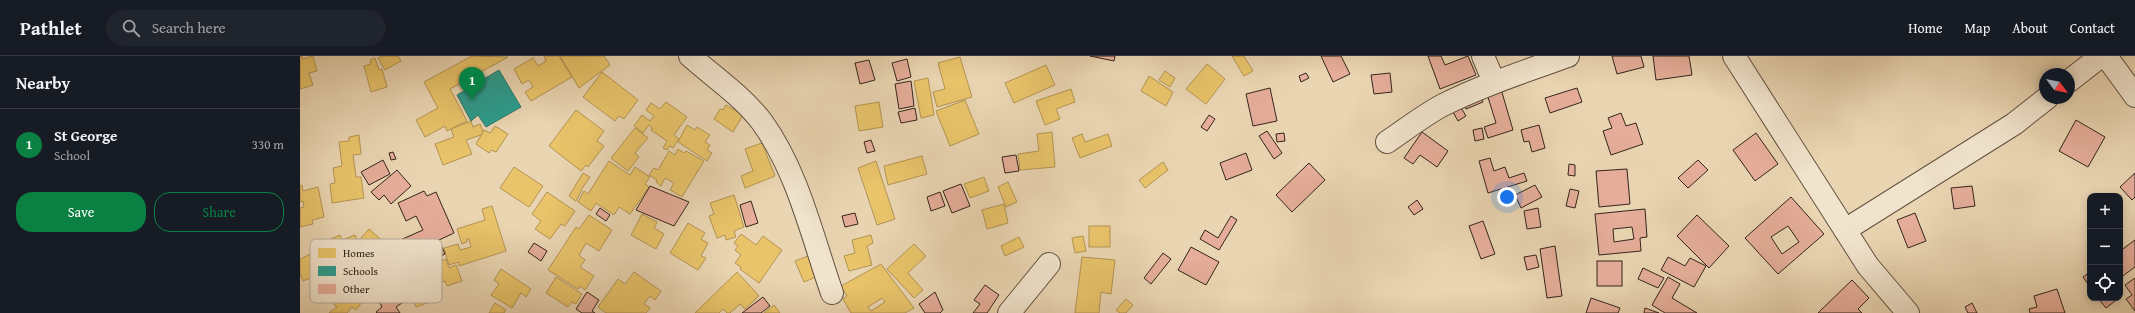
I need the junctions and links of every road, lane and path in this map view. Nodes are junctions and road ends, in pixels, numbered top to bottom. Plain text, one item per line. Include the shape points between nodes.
1 (690, 56) edge
2 (1483, 56) edge
3 (1568, 56) edge
4 (1734, 56) edge
5 (2101, 56) edge
6 (2106, 56) edge
7 (2075, 76) edge
8 (1494, 82) junction
9 (2135, 96) edge
10 (2039, 104) edge
11 (1387, 142) dead end
12 (1845, 230) junction
13 (1049, 264) dead end
14 (832, 293) dead end
15 (1009, 313) edge
16 (1908, 313) edge

1 - 14 street via 738,96 761,122 786,160
2 - 8 street
3 - 8 street
4 - 12 street
5 - 7 street
6 - 9 street
8 - 11 street via 1441,106
10 - 12 street via 2014,124
12 - 16 street via 1868,266
13 - 15 street

